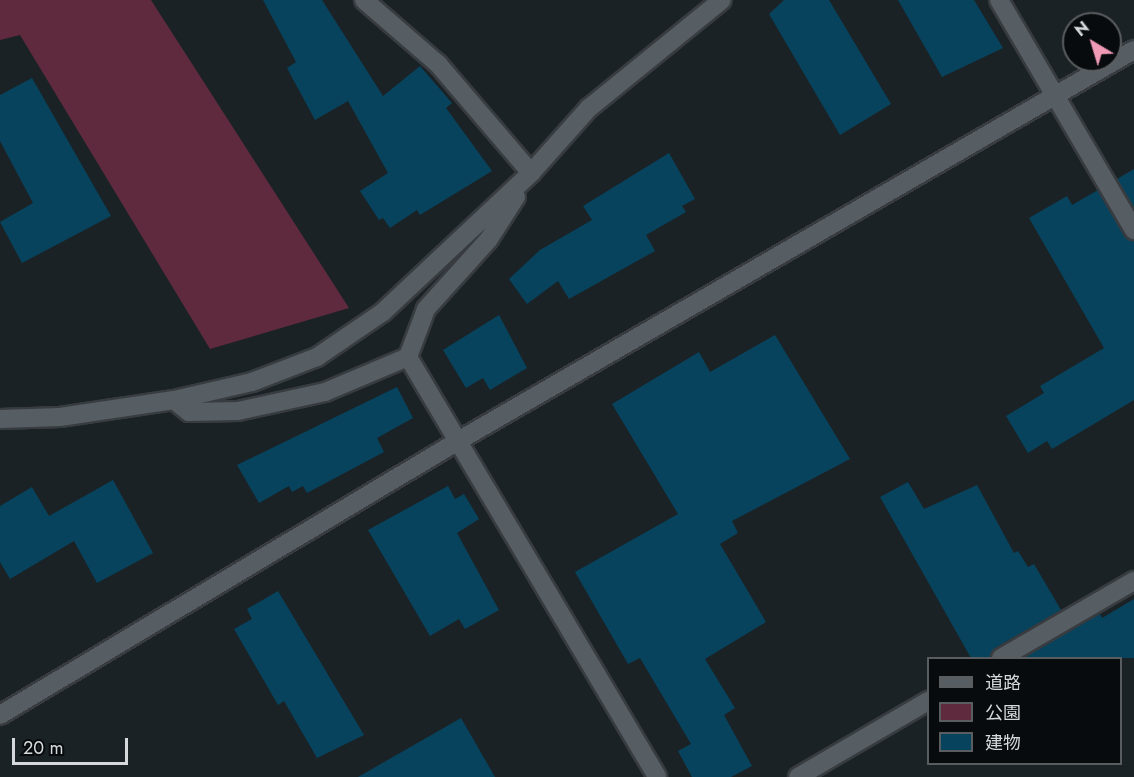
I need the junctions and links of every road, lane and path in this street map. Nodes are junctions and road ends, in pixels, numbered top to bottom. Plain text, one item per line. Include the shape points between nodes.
1 (364, 0) edge
2 (722, 0) edge
3 (999, 0) edge
4 (1134, 50) edge
5 (1056, 96) junction
6 (531, 173) junction
7 (1134, 230) edge
8 (408, 357) junction
9 (174, 400) junction
10 (0, 419) edge
11 (458, 441) junction
12 (1134, 581) edge
13 (1003, 657) edge
14 (927, 702) edge
15 (0, 715) edge
16 (657, 777) edge
17 (798, 777) edge

1 - 6 street via 438,64
2 - 6 street via 589,108
3 - 5 street
4 - 5 street
5 - 7 street
5 - 11 street
6 - 8 street via 489,239 426,309
6 - 9 street via 383,312 317,357 252,382
8 - 9 street via 325,392 238,411 189,412
8 - 11 street
9 - 10 street via 60,417
11 - 15 street
11 - 16 street
12 - 13 street
14 - 17 street

